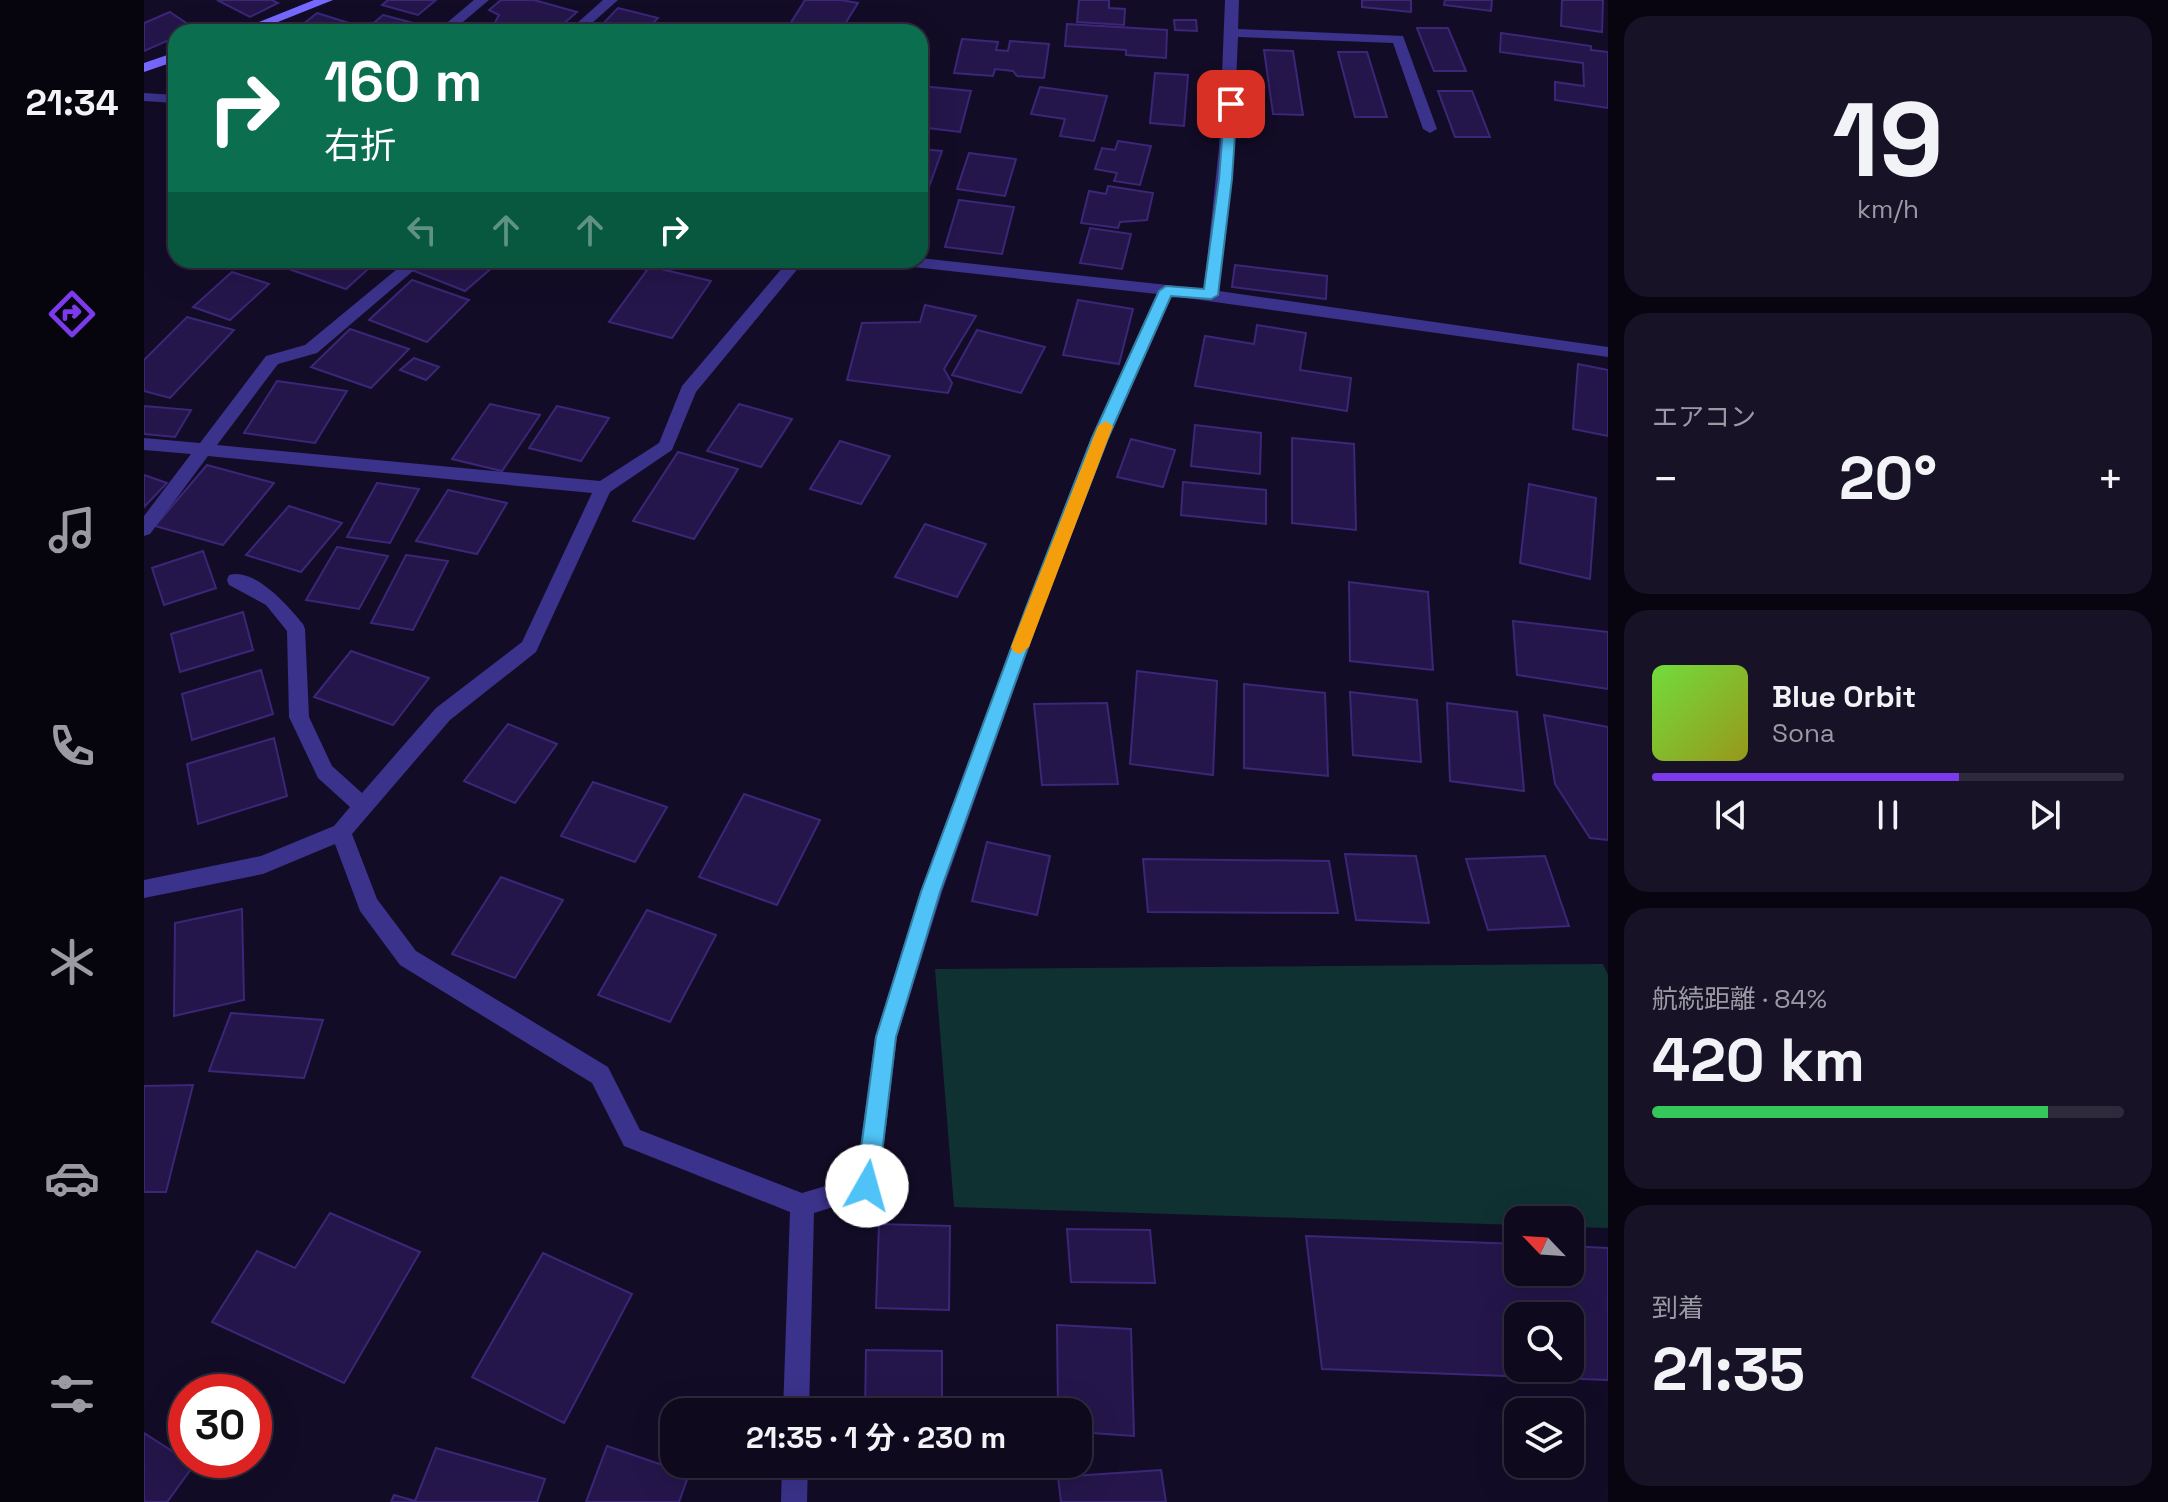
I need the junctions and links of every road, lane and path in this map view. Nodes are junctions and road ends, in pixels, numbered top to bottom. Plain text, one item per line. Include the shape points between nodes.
1 (326, 0) edge
2 (482, 0) edge
3 (611, 0) edge
4 (1232, 0) edge
5 (262, 24) edge
6 (453, 24) edge
7 (583, 24) edge
8 (1232, 33) junction
9 (168, 59) edge
10 (144, 68) edge
11 (144, 97) edge
12 (168, 98) edge
13 (1430, 129) dead end
14 (928, 264) edge
15 (408, 268) edge
16 (790, 268) edge
17 (1166, 291) junction
18 (1211, 295) junction
19 (1608, 352) edge
20 (144, 444) edge
21 (203, 452) junction
22 (603, 488) junction
23 (144, 529) edge
24 (236, 580) dead end
25 (363, 807) junction
26 (341, 832) junction
27 (144, 889) edge
28 (802, 1205) junction
29 (796, 1398) edge
30 (795, 1478) edge
31 (794, 1502) edge

1 - 5 main road
2 - 6 street
3 - 7 street
4 - 8 street
8 - 13 street via 1398,39
8 - 18 street via 1226,179
9 - 10 main road
11 - 12 street
14 - 17 street
15 - 21 street via 311,349 272,360
16 - 22 street via 688,390 666,446
17 - 18 street
17 - 28 street via 1095,452 931,892 886,1037 867,1186
18 - 19 street
20 - 21 street
21 - 22 street
21 - 23 street
22 - 25 street via 529,647 443,714
24 - 25 street via 273,600 296,629 299,717 325,772
25 - 26 street
26 - 27 street via 263,865
26 - 28 street via 368,904 408,958 600,1075 632,1138
28 - 29 street
30 - 31 street

